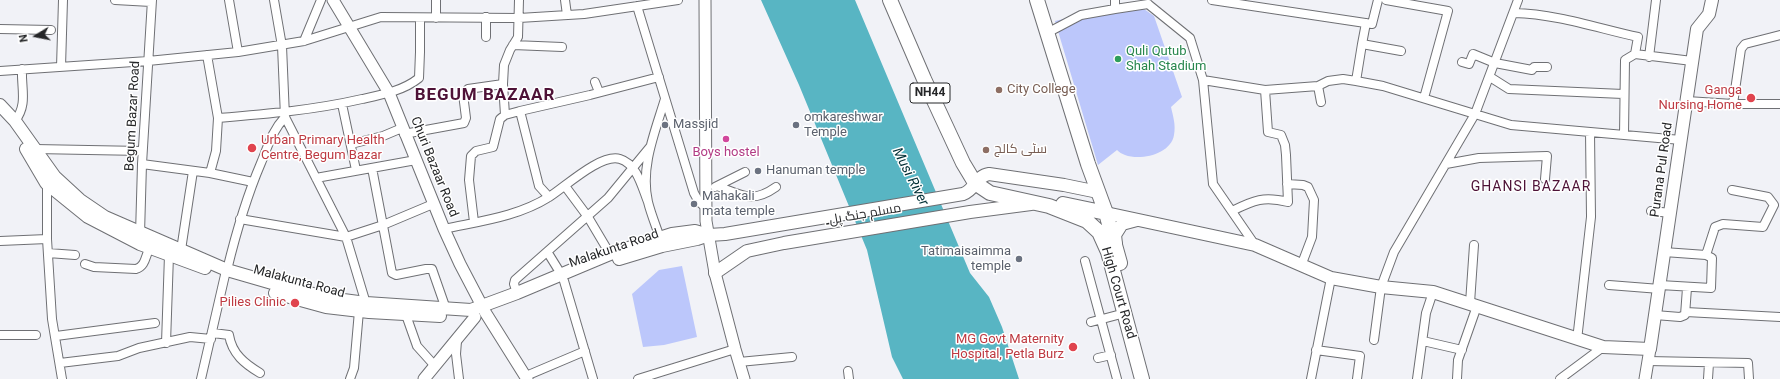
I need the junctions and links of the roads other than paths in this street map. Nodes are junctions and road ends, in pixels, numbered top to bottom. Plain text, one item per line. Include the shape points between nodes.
1 (63, 0) edge
2 (115, 0) edge
3 (229, 0) edge
4 (274, 0) edge
5 (321, 0) edge
6 (333, 0) edge
7 (436, 0) edge
8 (519, 0) edge
9 (565, 0) edge
10 (678, 0) edge
11 (705, 0) edge
12 (890, 0) edge
13 (1037, 0) edge
14 (1115, 0) edge
15 (1212, 0) edge
16 (1378, 0) edge
17 (1386, 0) edge
18 (1518, 0) edge
19 (1656, 0) edge
20 (1712, 0) edge
21 (151, 1) edge
22 (1147, 2) edge
23 (637, 6) junction
24 (1115, 9) junction
25 (1514, 13) junction
26 (568, 15) junction
27 (486, 17) junction
28 (420, 18) junction
29 (436, 18) junction
30 (519, 18) junction
31 (1366, 23) junction
32 (0, 28) edge
33 (350, 28) junction
34 (51, 30) dead end
35 (1047, 33) junction
36 (1780, 35) edge
37 (486, 37) dead end
38 (304, 41) junction
39 (1362, 44) junction
40 (513, 45) junction
41 (282, 46) junction
42 (562, 47) dead end
43 (1401, 51) dead end
44 (238, 52) junction
45 (1635, 54) junction
46 (207, 55) junction
47 (1649, 57) junction
48 (148, 61) junction
49 (1692, 61) junction
50 (1462, 62) dead end
51 (1495, 63) junction
52 (61, 67) junction
53 (1546, 67) dead end
54 (22, 69) junction
55 (0, 71) edge
56 (659, 77) junction
57 (1490, 77) junction
58 (1203, 80) junction
59 (1356, 81) junction
60 (595, 82) dead end
61 (503, 84) junction
62 (1318, 86) junction
63 (1265, 90) junction
64 (599, 92) junction
65 (389, 93) junction
66 (1623, 94) junction
67 (666, 98) junction
68 (1424, 98) junction
69 (1687, 101) junction
70 (1320, 102) dead end
71 (342, 104) junction
72 (1733, 104) junction
73 (1780, 104) edge
74 (520, 111) junction
75 (2, 112) edge
76 (1475, 114) junction
77 (286, 115) junction
78 (505, 115) junction
79 (218, 118) junction
80 (15, 121) junction
81 (403, 131) junction
82 (1590, 132) junction
83 (1624, 135) junction
84 (1681, 140) junction
85 (351, 144) junction
86 (650, 147) junction
87 (35, 149) junction
88 (142, 151) junction
89 (416, 160) junction
90 (142, 164) junction
91 (1446, 164) junction
92 (372, 168) junction
93 (633, 168) junction
94 (356, 170) junction
95 (193, 171) junction
96 (745, 172) dead end
97 (210, 173) junction
98 (49, 177) junction
99 (316, 178) junction
100 (1545, 178) dead end
101 (253, 182) junction
102 (976, 184) junction
103 (1287, 184) junction
104 (565, 186) junction
105 (717, 186) junction
106 (776, 186) dead end
107 (1732, 190) dead end
108 (705, 192) junction
109 (1098, 192) junction
110 (549, 197) junction
111 (648, 202) junction
112 (433, 204) junction
113 (1045, 204) junction
114 (1777, 205) edge
115 (705, 207) junction
116 (1232, 211) junction
117 (1651, 211) dead end
118 (1106, 213) junction
119 (1671, 213) junction
120 (588, 217) junction
121 (240, 219) junction
122 (1142, 220) junction
123 (474, 222) junction
124 (383, 225) junction
125 (444, 229) junction
126 (742, 231) junction
127 (709, 234) junction
128 (346, 237) junction
129 (139, 238) junction
130 (660, 238) junction
131 (47, 240) junction
132 (0, 241) edge
133 (1255, 245) junction
134 (1474, 245) dead end
135 (1116, 246) junction
136 (150, 247) junction
137 (181, 250) junction
138 (747, 251) junction
139 (1664, 252) junction
140 (48, 253) junction
141 (548, 253) junction
142 (610, 254) junction
143 (75, 255) dead end
144 (169, 255) junction
145 (1706, 255) junction
146 (1085, 261) dead end
147 (85, 264) dead end
148 (1301, 266) junction
149 (226, 272) junction
150 (715, 273) junction
151 (562, 277) junction
152 (1331, 278) junction
153 (1608, 286) dead end
154 (1381, 287) junction
155 (1660, 287) junction
156 (1687, 288) junction
157 (1433, 292) junction
158 (517, 293) junction
159 (1473, 304) junction
160 (365, 309) junction
161 (446, 309) junction
162 (481, 312) junction
163 (1686, 312) junction
164 (1125, 313) junction
165 (1656, 314) junction
166 (406, 315) junction
167 (1780, 317) edge
168 (1101, 320) junction
169 (1091, 322) dead end
170 (155, 323) dead end
171 (36, 334) dead end
172 (0, 335) edge
173 (56, 336) junction
174 (212, 336) junction
175 (457, 340) junction
176 (1374, 340) dead end
177 (1423, 340) junction
178 (1577, 340) junction
179 (166, 343) junction
180 (1604, 347) junction
181 (1650, 348) junction
182 (735, 350) junction
183 (1316, 350) junction
184 (1462, 350) junction
185 (586, 351) junction
186 (1111, 355) junction
187 (792, 357) dead end
188 (1098, 358) dead end
189 (1648, 361) junction
190 (739, 362) junction
191 (1709, 362) junction
192 (60, 363) junction
193 (435, 366) junction
194 (260, 373) dead end
195 (526, 378) edge
196 (62, 379) edge
197 (201, 379) edge
198 (350, 379) edge
199 (424, 379) edge
200 (459, 379) edge
201 (593, 379) edge
202 (638, 379) edge
203 (744, 379) edge
204 (1117, 379) edge
205 (1142, 379) edge
206 (1150, 379) edge
207 (1311, 379) edge
208 (1357, 379) edge
209 (1417, 379) edge
210 (1456, 379) edge
211 (1560, 379) edge
212 (1645, 379) edge
213 (1708, 379) edge
214 (1750, 379) edge

1 - 52 street
2 - 21 street
3 - 44 street
4 - 41 street
5 - 38 street
6 - 33 street, Churi Bazaar Road
7 - 29 street
8 - 30 street
9 - 26 street
10 - 23 street
11 - 108 street
12 - 102 highway, High Court Road / NH44 via 924,80 963,163
13 - 35 highway, High Court Road
14 - 24 street
15 - 31 street
16 - 31 street via 1372,24
17 - 68 street via 1448,12
18 - 25 street
19 - 47 street
20 - 49 main road, Purana Pul Road via 1709,14 1697,29
21 - 48 street, Begum Bazar Road
22 - 24 street
22 - 58 street via 1190,38
23 - 26 street
23 - 56 street
24 - 35 street via 1081,15
25 - 45 street via 1554,17 1638,37
25 - 51 street
26 - 30 street
27 - 29 street
27 - 30 street
27 - 37 street
28 - 29 street
28 - 33 street via 381,17
28 - 65 street via 418,78
30 - 40 street via 518,37
31 - 39 street
32 - 34 street
33 - 38 street
33 - 65 street, Churi Bazaar Road
35 - 109 highway, High Court Road
36 - 72 street via 1745,44 1741,49
38 - 41 street
39 - 43 street
39 - 59 street
40 - 42 street
40 - 61 street via 504,65
41 - 44 street
41 - 77 street
44 - 46 street
45 - 47 street
45 - 66 street via 1625,60
46 - 48 street
46 - 79 street
47 - 49 street
48 - 52 street
48 - 88 street, Begum Bazar Road
49 - 69 main road, Purana Pul Road
50 - 51 street via 1469,64 1474,54
51 - 53 street via 1532,70 1534,66
51 - 57 street
52 - 54 street
54 - 55 street
54 - 80 street via 22,113
56 - 64 street
56 - 67 street
57 - 66 street via 1510,89
57 - 76 street
58 - 63 street
58 - 116 street via 1213,184
59 - 62 street via 1342,79
59 - 68 street
60 - 64 street
61 - 78 street
61 - 81 street via 465,91 462,99 466,118 464,123
62 - 63 street
62 - 70 street
63 - 103 street via 1268,132 1282,135 1285,145
64 - 74 street
65 - 71 street
65 - 81 street, Churi Bazaar Road
66 - 83 street
67 - 86 street
67 - 115 street via 694,193
68 - 76 street
69 - 72 street
69 - 84 main road, Purana Pul Road
71 - 77 street
71 - 85 street
72 - 73 street
74 - 78 street
74 - 110 street via 539,186
75 - 80 main road
75 - 98 main road, Malakunta Road via 26,149
76 - 82 street via 1511,125
76 - 91 street
77 - 79 street
77 - 99 street
77 - 101 street via 270,139
78 - 123 street via 500,119 493,147 476,151 471,156 469,180
79 - 97 street via 216,151
80 - 87 main road
81 - 85 street
81 - 89 street, Churi Bazaar Road
82 - 83 street
82 - 178 street via 1590,217
83 - 84 street
84 - 119 main road, Purana Pul Road
85 - 94 street
86 - 93 street
86 - 111 street via 646,176
87 - 88 street
87 - 98 main road
88 - 90 street, Begum Bazar Road
89 - 92 street
89 - 112 street, Churi Bazaar Road
90 - 95 street
90 - 129 street, Begum Bazar Road
91 - 100 street via 1478,158 1547,156
91 - 154 street via 1394,252
92 - 94 street
92 - 124 street
93 - 104 street via 620,159 604,161
93 - 111 street
93 - 120 street
94 - 99 street
95 - 97 street
95 - 137 street
96 - 105 street
97 - 101 street
98 - 129 main road, Malakunta Road via 88,217
98 - 131 street
99 - 128 street
101 - 121 street
102 - 109 main road via 983,175 989,174
102 - 113 highway, High Court Road / NH44 via 990,193
102 - 126 main road, مسلم جنگ پل۔ via 963,194
103 - 116 street via 1288,202 1264,199
103 - 148 street via 1308,187 1314,200 1312,237
104 - 110 street
104 - 120 street
105 - 106 street via 751,198 760,196
105 - 108 street
107 - 114 street via 1768,197
108 - 115 street
109 - 118 highway, High Court Road
110 - 123 street via 521,212
111 - 130 street
112 - 124 street
112 - 125 street, Churi Bazaar Road
113 - 118 highway via 1062,204
113 - 138 main road, مسلم جنگ پل۔ via 970,212
113 - 164 highway, High Court Road / NH44 via 1087,221 1099,232 1108,252
114 - 145 street via 1763,227 1723,224 1715,226
115 - 127 street
116 - 133 street
117 - 119 street
118 - 122 main road
118 - 135 highway, High Court Road
119 - 139 main road, Purana Pul Road
120 - 141 street
120 - 142 street
121 - 128 street
121 - 149 street
122 - 133 main road
122 - 135 main road via 1122,224 1116,234
123 - 125 street
124 - 128 street
124 - 161 street via 392,273 396,275 432,270
125 - 162 street, Churi Bazaar Road
126 - 127 main road, مسلم جنگ پل۔ via 721,235
126 - 138 main road
127 - 130 main road via 695,231
127 - 150 street
127 - 151 main road, Malakunta Road
128 - 160 street
129 - 136 main road, Malakunta Road
129 - 137 main road
130 - 142 main road
131 - 132 street
131 - 140 street
133 - 148 main road
134 - 159 street
135 - 206 highway, High Court Road
136 - 144 main road, Malakunta Road
136 - 147 street via 144,264 136,270
137 - 149 main road
138 - 150 main road
139 - 145 street
139 - 155 main road, Purana Pul Road
140 - 143 street
140 - 173 street via 52,319
141 - 151 street
141 - 158 street via 515,280
142 - 151 main road
144 - 149 main road, Malakunta Road
144 - 179 street
145 - 156 street via 1712,258 1711,288
146 - 168 street
148 - 152 main road
149 - 160 main road, Malakunta Road via 273,292 319,304
149 - 174 street
150 - 182 street
151 - 158 main road
151 - 162 main road, Malakunta Road
151 - 185 street
152 - 154 main road
152 - 183 street
153 - 155 street
154 - 157 main road
154 - 176 street
155 - 156 street
155 - 165 main road, Purana Pul Road
156 - 163 street
157 - 159 main road
157 - 177 street via 1426,313
158 - 162 main road
159 - 178 main road
159 - 184 street
160 - 161 main road
160 - 166 main road, Malakunta Road
160 - 198 street
161 - 162 main road
162 - 166 main road, Malakunta Road
162 - 175 street
162 - 195 street, Churi Bazaar Road
163 - 165 street via 1680,317
163 - 167 street
164 - 168 street
164 - 205 highway, High Court Road / NH44
165 - 181 main road, Purana Pul Road
166 - 193 street via 417,346
168 - 169 street
168 - 186 street
170 - 173 street
171 - 172 street
173 - 192 street
174 - 179 street via 190,337
174 - 194 street via 229,335 236,354
174 - 197 street
175 - 193 street
175 - 200 street
177 - 184 street
177 - 209 street
178 - 180 main road
179 - 192 street via 139,348 118,356
180 - 181 main road
180 - 211 street
181 - 189 street
182 - 190 street
182 - 202 street
183 - 207 street
183 - 208 street via 1360,356
184 - 210 street
185 - 195 street
185 - 201 street
186 - 188 street
186 - 204 street
187 - 190 street
189 - 191 street
189 - 212 street
190 - 203 street
191 - 213 street
191 - 214 street via 1748,363
192 - 196 street
193 - 199 street

